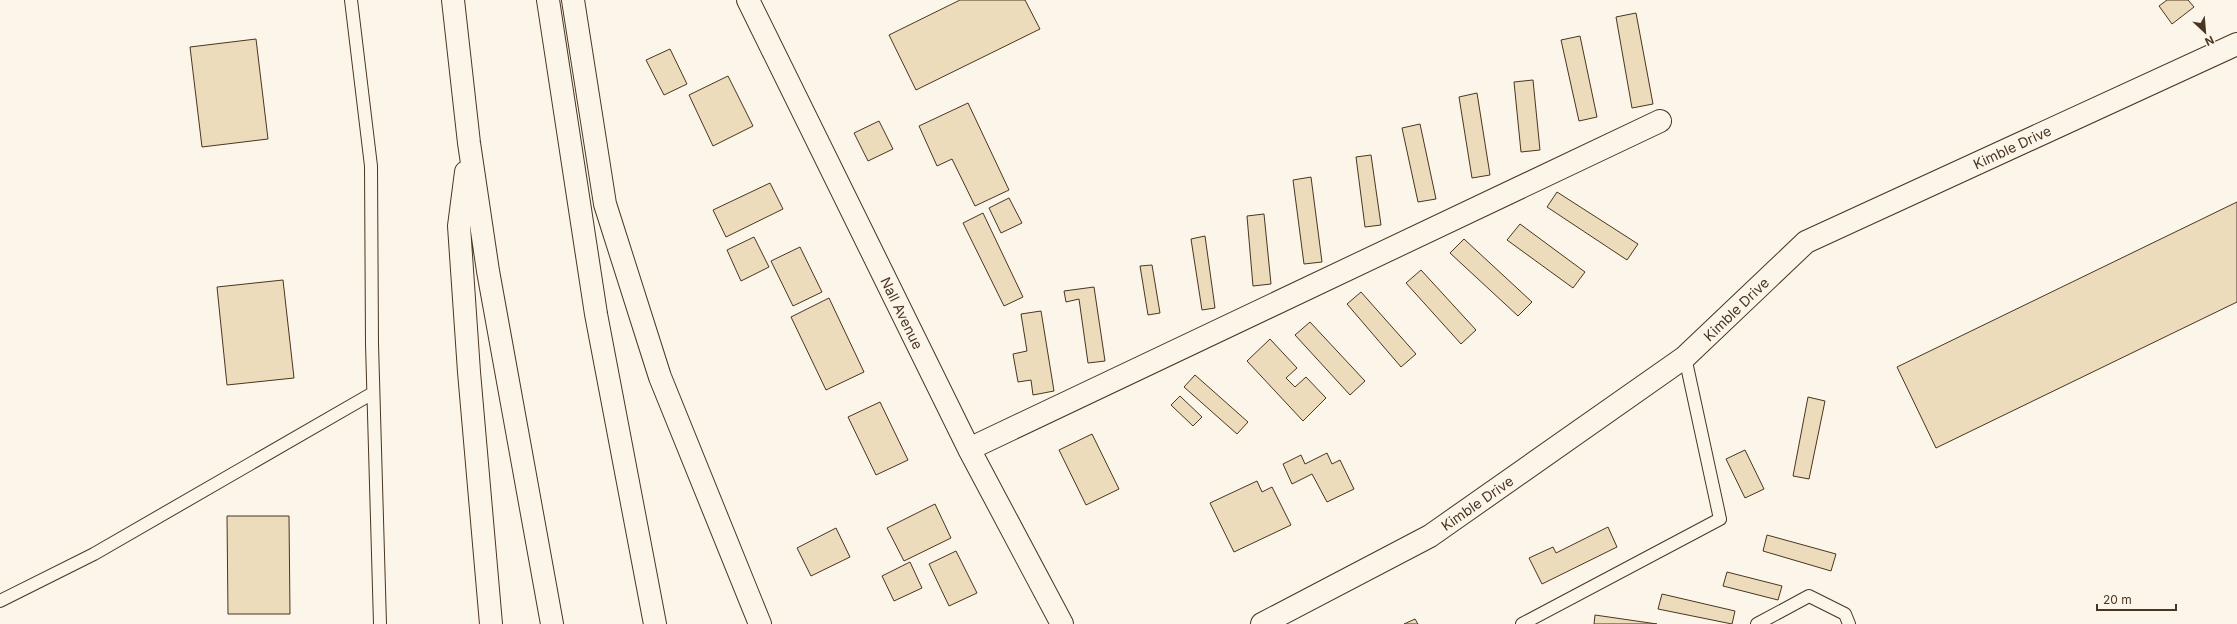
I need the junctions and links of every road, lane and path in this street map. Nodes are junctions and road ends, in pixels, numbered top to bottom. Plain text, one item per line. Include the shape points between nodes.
1 (351, 0) edge
2 (453, 0) edge
3 (548, 0) edge
4 (574, 0) edge
5 (748, 0) edge
6 (2237, 44) edge
7 (1660, 121) dead end
8 (469, 143) junction
9 (1685, 357) junction
10 (373, 392) junction
11 (969, 449) junction
12 (0, 601) edge
13 (1270, 622) edge
14 (380, 624) edge
15 (491, 624) edge
16 (552, 624) edge
17 (655, 624) edge
18 (760, 624) edge
19 (1062, 624) edge
20 (1522, 624) edge
21 (1757, 624) edge
22 (1849, 624) edge

1 - 10 lane via 371,166
2 - 8 main road
3 - 17 main road via 596,314
4 - 18 main road via 605,204 660,376
5 - 11 main road, Nall Avenue
6 - 9 main road, Kimble Drive via 1806,242
7 - 11 main road
8 - 15 main road via 459,226 468,372
8 - 16 main road via 491,285
9 - 13 main road, Kimble Drive via 1430,536
9 - 20 lane via 1720,519
10 - 12 lane via 94,554
10 - 14 lane
11 - 19 main road, Nall Avenue
21 - 22 lane via 1809,596 1845,614

